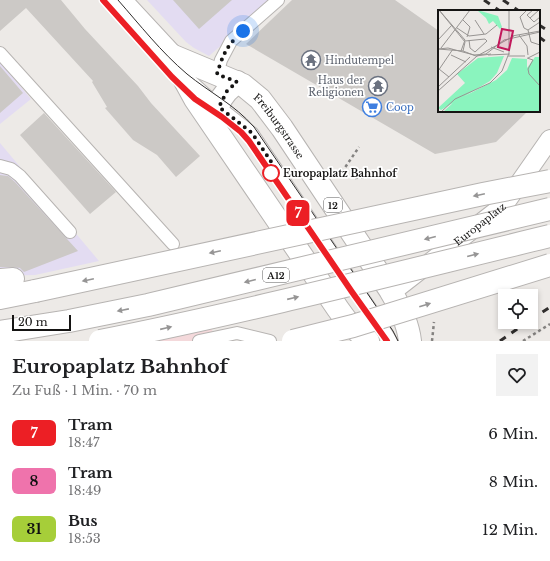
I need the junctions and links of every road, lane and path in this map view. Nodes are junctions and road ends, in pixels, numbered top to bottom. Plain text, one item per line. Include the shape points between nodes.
1 (120, 0) edge
2 (278, 0) edge
3 (0, 53) edge
4 (170, 54) junction
5 (217, 74) junction
6 (237, 82) junction
7 (216, 115) junction
8 (550, 139) edge
9 (359, 146) dead end
10 (0, 166) edge
11 (342, 172) dead end
12 (384, 176) dead end
13 (356, 178) dead end
14 (550, 181) edge
15 (550, 209) edge
16 (70, 232) dead end
17 (550, 236) edge
18 (173, 244) dead end
19 (550, 265) edge
20 (392, 292) junction
21 (0, 298) edge
22 (550, 324) edge
23 (0, 332) edge
24 (382, 339) edge
25 (100, 341) edge
26 (198, 341) edge
27 (270, 341) edge
28 (292, 341) edge
29 (374, 341) edge
30 (410, 341) edge
31 (523, 341) edge

1 - 4 main road, Freiburgstrasse / 12
2 - 5 lane via 231,41
3 - 18 lane
4 - 5 main road, Freiburgstrasse / 12
4 - 7 main road, Freiburgstrasse / 12 via 195,99
5 - 6 main road, Freiburgstrasse / 12
6 - 7 main road via 227,91
6 - 20 main road, Freiburgstrasse / 12 via 260,99 282,128
7 - 24 main road, Freiburgstrasse / 12 via 346,320
8 - 20 street, Europaplatz via 504,205
9 - 11 path
10 - 16 lane via 11,169 20,176
12 - 13 path
14 -> 21 main road, bridge
15 -> 23 main road, A12, bridge via 148,305
25 -> 17 main road, bridge via 153,331
28 -> 19 main road, bridge via 353,326
20 - 30 main road, Freiburgstrasse / 12 via 401,309
22 - 31 path
24 - 29 lane
26 - 27 lane via 237,333

